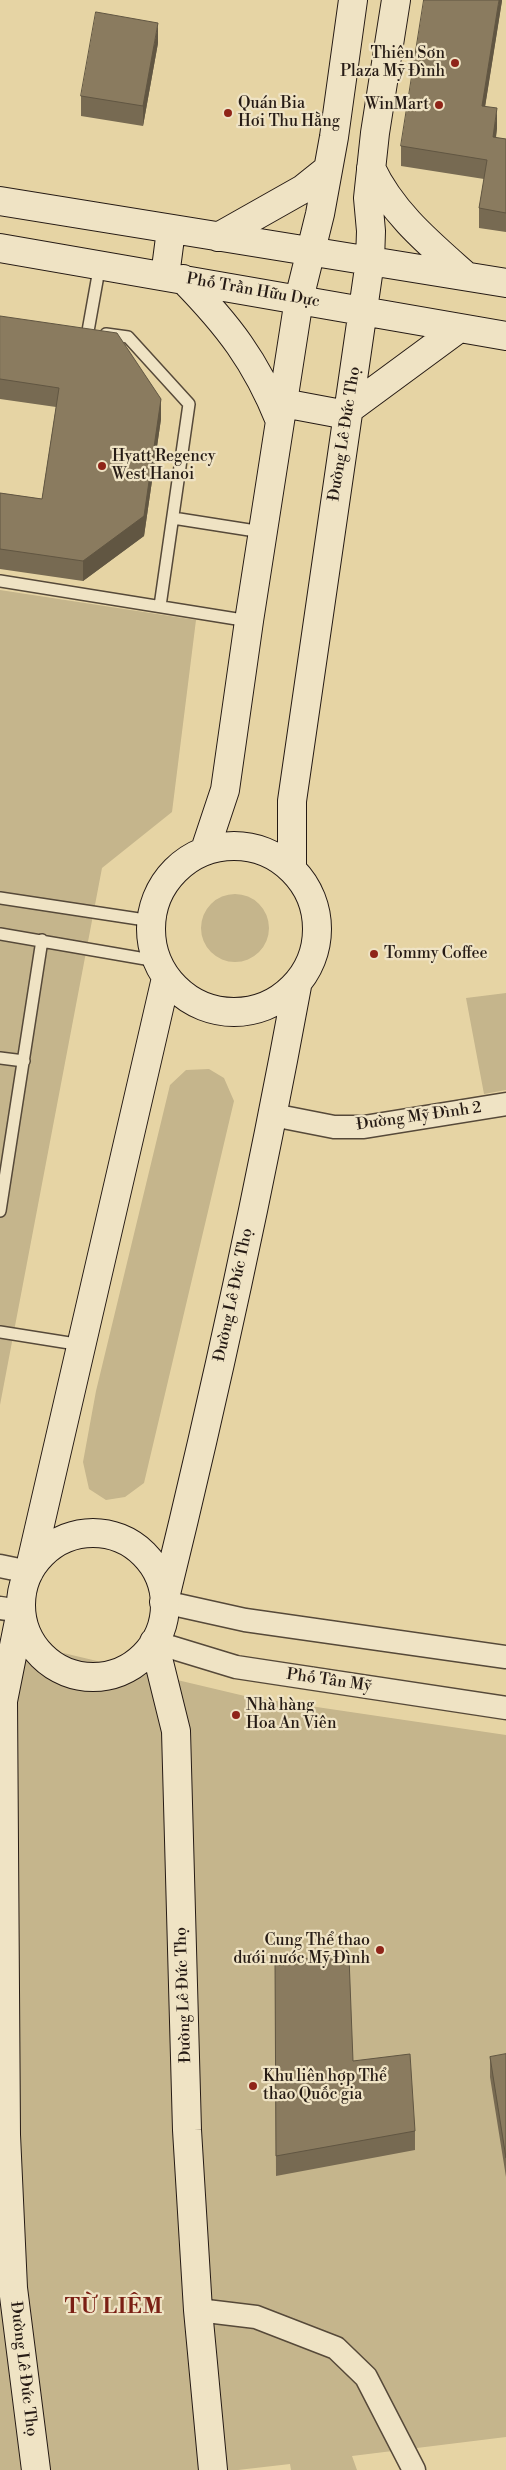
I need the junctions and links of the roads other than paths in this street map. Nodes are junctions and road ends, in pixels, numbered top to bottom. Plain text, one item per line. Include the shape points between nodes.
1 (352, 0) edge
2 (396, 0) edge
3 (334, 137) junction
4 (372, 156) junction
5 (328, 169) junction
6 (0, 202) edge
7 (172, 230) junction
8 (218, 237) junction
9 (0, 248) edge
10 (309, 251) junction
11 (370, 261) junction
12 (100, 264) junction
13 (466, 276) junction
14 (174, 277) junction
15 (506, 283) edge
16 (299, 299) junction
17 (363, 310) junction
18 (458, 329) junction
19 (506, 336) edge
20 (281, 412) junction
21 (347, 413) junction
22 (173, 518) junction
23 (263, 532) junction
24 (0, 581) edge
25 (160, 606) junction
26 (249, 621) junction
27 (204, 850) junction
28 (292, 868) junction
29 (0, 898) edge
30 (152, 921) junction
31 (0, 934) edge
32 (42, 940) junction
33 (161, 970) junction
34 (297, 986) junction
35 (0, 1058) edge
36 (24, 1061) junction
37 (506, 1104) edge
38 (273, 1115) junction
39 (0, 1211) edge
40 (0, 1332) edge
41 (82, 1345) junction
42 (0, 1566) edge
43 (30, 1572) junction
44 (164, 1602) junction
45 (10, 1609) edge
46 (154, 1642) junction
47 (506, 1657) edge
48 (506, 1708) edge
49 (7, 2290) edge
50 (198, 2310) junction
51 (36, 2470) edge
52 (212, 2470) edge
53 (414, 2470) edge

1 - 3 main road
2 - 4 main road, Đường Lê Đức Thọ
3 - 4 main road
3 - 5 main road
4 - 11 main road, Đường Lê Đức Thọ via 368,198 372,231
4 - 13 main road via 387,198 403,218
5 - 8 main road via 302,189
5 - 10 main road
6 - 7 main road
7 - 8 main road
7 - 14 main road
8 - 10 main road
9 - 12 main road, Phố Trần Hữu Dực
10 - 11 main road
10 - 16 main road
11 - 13 main road
11 - 17 main road, Đường Lê Đức Thọ
12 - 14 main road, Phố Trần Hữu Dực
12 - 22 lane via 84,331 128,337 189,404
13 - 15 main road
14 - 16 main road, Phố Trần Hữu Dực
14 - 20 main road via 222,319 260,374
16 - 17 main road, Phố Trần Hữu Dực
16 - 20 main road
17 - 18 main road, Phố Trần Hữu Dực
17 - 21 main road, Đường Lê Đức Thọ
18 - 19 main road, Phố Trần Hữu Dực
18 - 21 main road
20 - 21 main road
20 - 23 main road
21 - 28 main road, Đường Lê Đức Thọ via 292,801
22 - 23 lane
22 - 25 lane
23 - 26 main road
24 - 25 lane
25 - 26 lane
26 - 27 main road via 225,790
27 - 28 main road via 235,845 258,849
27 - 30 main road via 182,863 165,881 154,905
28 - 34 main road via 307,887 316,909 318,933 314,956
29 - 30 lane
30 - 33 main road via 150,933
31 - 32 lane
32 - 33 lane
32 - 36 lane
33 - 34 main road via 182,994 222,1011 244,1012 266,1006
33 - 41 main road
34 - 38 main road, Đường Lê Đức Thọ
35 - 36 lane
36 - 39 lane
37 - 38 street, Đường Mỹ Đình 2 via 364,1127 334,1127
38 - 44 main road, Đường Lê Đức Thọ
40 - 41 lane
41 - 43 main road
42 - 43 street
43 - 44 main road via 52,1545 74,1535 98,1533 121,1539 141,1551 156,1570
43 - 45 main road
44 - 46 main road via 164,1616
44 - 47 street via 245,1620
45 - 46 main road via 35,1650 53,1666 75,1675 99,1677 123,1671 142,1658
45 - 49 main road, Đường Lê Đức Thọ via 3,1702
46 - 48 street, Phố Tân Mỹ via 236,1668
46 - 50 main road, Đường Lê Đức Thọ via 176,1731 188,2130
49 - 51 main road, Đường Lê Đức Thọ
50 - 52 main road, Đường Lê Đức Thọ
50 - 53 street via 256,2317 336,2348 366,2377

